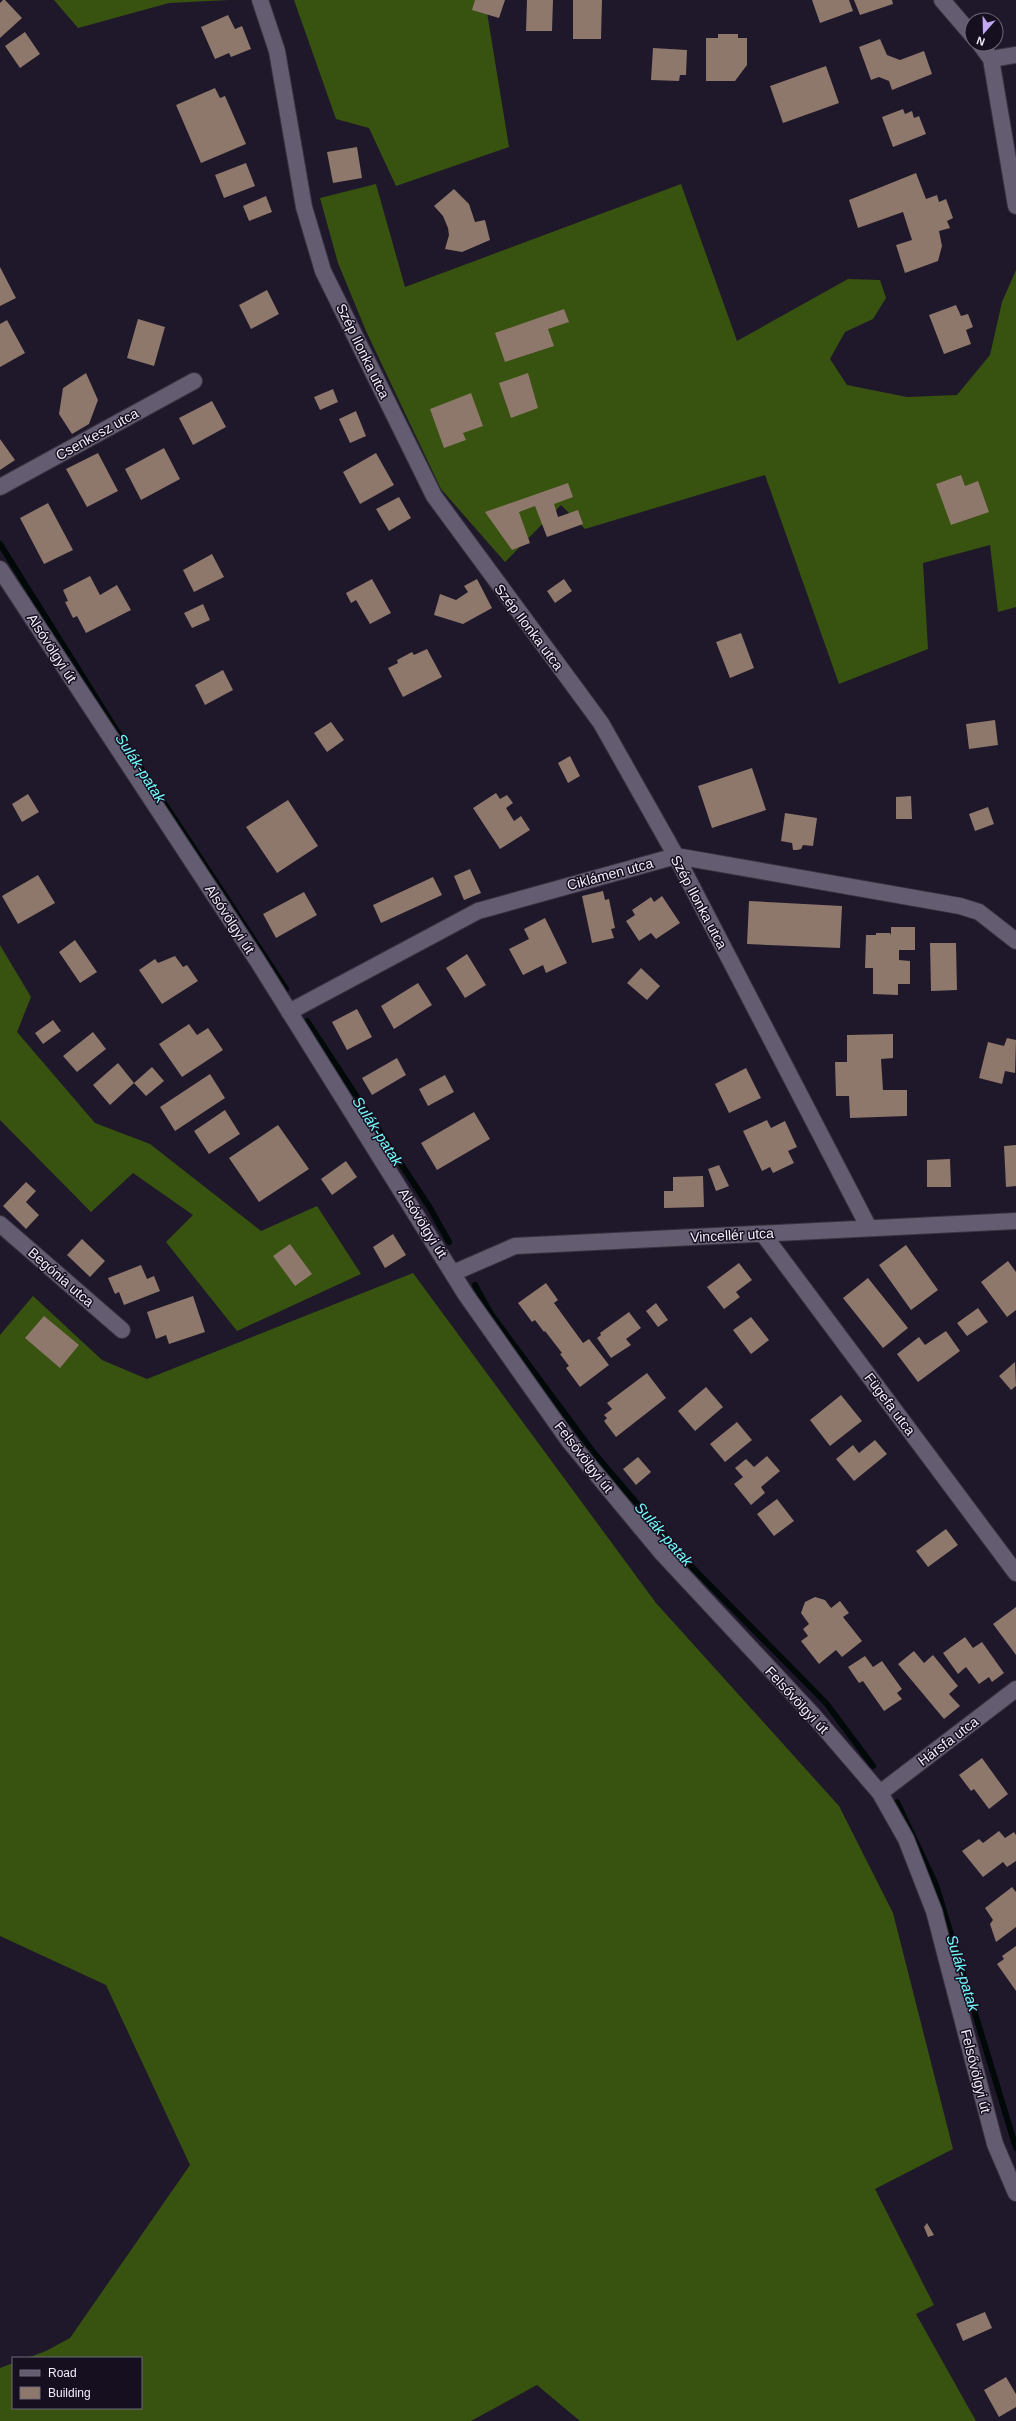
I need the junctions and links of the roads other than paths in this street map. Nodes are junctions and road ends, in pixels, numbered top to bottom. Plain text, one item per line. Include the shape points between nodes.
1 (260, 0) edge
2 (942, 0) edge
3 (964, 26) edge
4 (986, 52) edge
5 (1016, 55) edge
6 (991, 59) junction
7 (1016, 206) edge
8 (194, 381) dead end
9 (0, 487) edge
10 (0, 569) edge
11 (676, 856) junction
12 (1016, 941) edge
13 (289, 1012) junction
14 (1016, 1221) edge
15 (0, 1224) edge
16 (869, 1228) junction
17 (763, 1234) junction
18 (453, 1273) junction
19 (122, 1330) dead end
20 (1016, 1574) edge
21 (1016, 1689) edge
22 (880, 1794) junction
23 (1014, 2182) edge

1 - 11 street, Szép Ilonka utca via 277,51 304,207 323,271 441,508 600,722
2 - 3 street
4 - 6 street
5 - 6 street
6 - 7 street
8 - 9 street, Csenkesz utca
10 - 13 street, Alsóvölgyi út
11 - 12 street, Ciklámen utca via 960,906 979,912
11 - 13 street, Ciklámen utca via 478,911
11 - 16 street, Szép Ilonka utca
13 - 18 street, Alsóvölgyi út
14 - 16 street, Vincellér utca
15 - 19 street, Begónia utca
16 - 17 street, Vincellér utca
17 - 18 street, Vincellér utca via 515,1246
17 - 20 street, Fügefa utca
18 - 22 street, Felsővölgyi út via 574,1447 661,1552 813,1715
21 - 22 street, Hársfa utca
22 - 23 street, Felsővölgyi út via 906,1839 934,1910 995,2144

